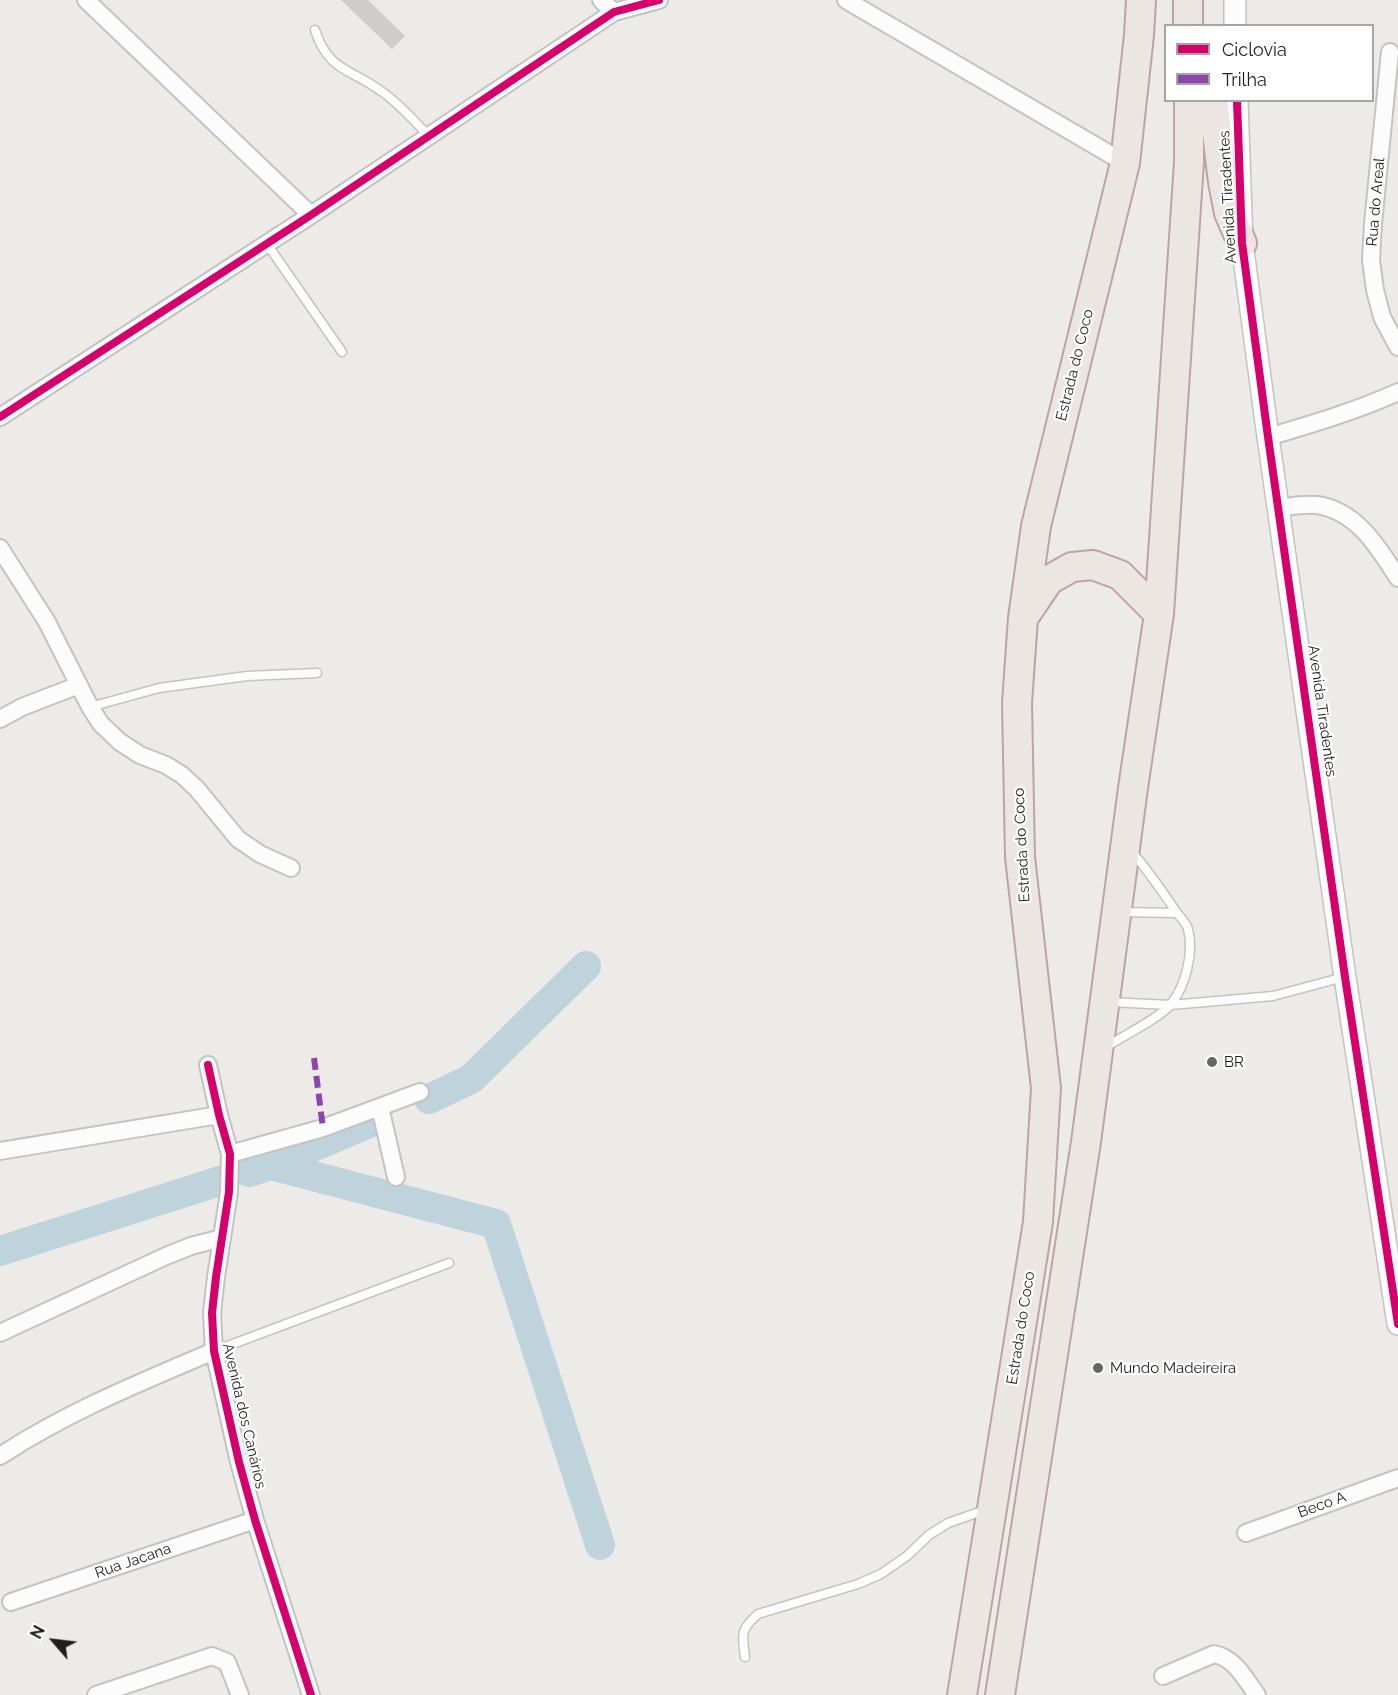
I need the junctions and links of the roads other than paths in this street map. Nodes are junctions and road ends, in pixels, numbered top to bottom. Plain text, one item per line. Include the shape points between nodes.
1 (86, 0) edge
2 (601, 0) edge
3 (659, 0) edge
4 (846, 0) edge
5 (1141, 0) edge
6 (1188, 0) edge
7 (1235, 0) edge
8 (614, 12) junction
9 (1188, 24) edge
10 (1235, 24) edge
11 (315, 30) dead end
12 (1390, 52) dead end
13 (1189, 102) edge
14 (1213, 102) edge
15 (1237, 102) edge
16 (1392, 111) edge
17 (429, 136) junction
18 (1125, 162) junction
19 (312, 215) junction
20 (267, 243) junction
21 (1242, 243) junction
22 (1398, 346) edge
23 (342, 352) dead end
24 (1398, 392) edge
25 (0, 417) edge
26 (1268, 436) junction
27 (1279, 508) junction
28 (0, 548) edge
29 (1398, 578) edge
30 (1159, 614) junction
31 (1023, 618) junction
32 (316, 673) dead end
33 (79, 685) junction
34 (90, 707) junction
35 (0, 719) edge
36 (1125, 844) junction
37 (291, 868) dead end
38 (1116, 912) junction
39 (1176, 913) junction
40 (1345, 977) junction
41 (1104, 1002) junction
42 (1171, 1005) junction
43 (1098, 1051) junction
44 (208, 1065) dead end
45 (420, 1092) dead end
46 (380, 1107) junction
47 (219, 1115) junction
48 (1, 1152) edge
49 (230, 1154) junction
50 (396, 1177) dead end
51 (222, 1238) junction
52 (449, 1263) dead end
53 (1398, 1324) edge
54 (0, 1333) edge
55 (213, 1351) junction
56 (0, 1456) edge
57 (1398, 1478) edge
58 (991, 1508) junction
59 (255, 1520) junction
60 (1246, 1533) dead end
61 (11, 1602) dead end
62 (745, 1657) dead end
63 (1163, 1676) dead end
64 (96, 1695) edge
65 (240, 1695) edge
66 (311, 1695) edge
67 (962, 1695) edge
68 (1000, 1695) edge
69 (1257, 1695) edge

1 - 19 street
2 - 8 street
3 - 8 street
4 - 18 street
5 - 18 highway, Estrada do Coco
6 - 9 highway
7 - 10 street
8 - 17 street
11 - 17 lane via 320,46 331,60 382,91
12 - 16 street, Rua do Areal
13 - 30 highway via 1189,162
14 - 21 highway via 1229,213
15 - 21 street, Avenida Tiradentes
16 - 22 street, Rua do Areal via 1373,224 1371,260 1382,318
17 - 19 street
18 - 31 highway, Estrada do Coco via 1036,526
19 - 20 street
20 - 23 lane
20 - 25 street
21 - 26 street, Avenida Tiradentes
24 - 26 street
26 - 27 street, Avenida Tiradentes
27 - 29 street via 1317,505 1355,522
27 - 40 street, Avenida Tiradentes
28 - 33 street via 47,622
30 - 31 highway via 1120,575 1093,565 1072,567 1049,580
30 - 36 highway
31 - 58 highway, Estrada do Coco via 1017,703 1020,857 1046,1088 1038,1222
32 - 34 lane via 247,676 159,688
33 - 34 street
33 - 35 street
34 - 37 street via 120,742 182,775 238,839
36 - 38 highway
36 - 39 lane via 1150,872
38 - 39 lane
38 - 41 highway
39 - 42 lane via 1187,926 1190,942 1185,976
40 - 42 lane via 1273,996
40 - 53 street, Avenida Tiradentes
41 - 42 lane
41 - 43 highway
42 - 43 lane
43 - 68 highway
44 - 47 street, Avenida dos Canários
45 - 46 street
46 - 49 street
46 - 50 street
47 - 48 street
47 - 49 street, Avenida dos Canários
49 - 51 street, Avenida dos Canários
51 - 54 street via 174,1253
51 - 55 street, Avenida dos Canários via 213,1313
52 - 55 lane
55 - 56 street via 88,1405
55 - 59 street, Avenida dos Canários
57 - 60 street, Beco A
58 - 62 lane via 948,1523 881,1574 758,1614 742,1634
58 - 67 highway, Estrada do Coco
59 - 61 street, Rua Jacana
59 - 66 street, Avenida dos Canários
63 - 69 street via 1214,1654 1232,1662
64 - 65 street via 212,1656 226,1662

